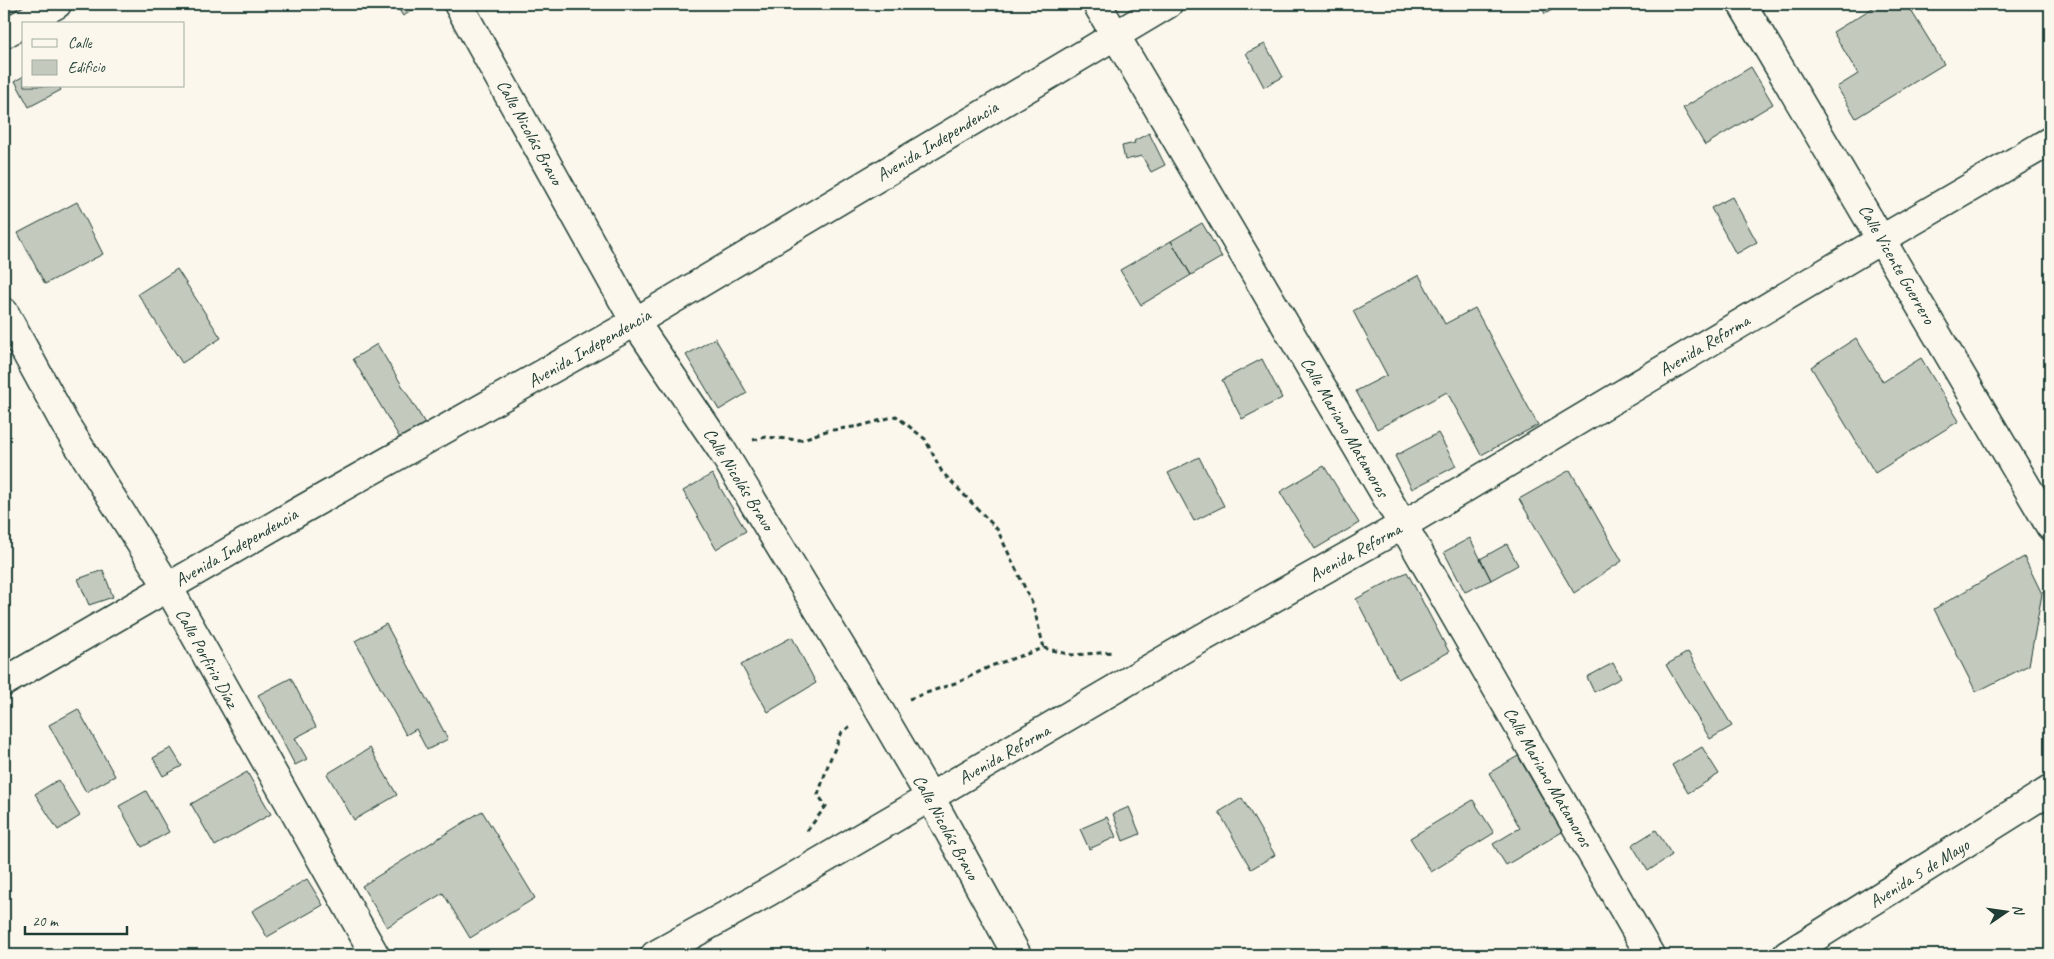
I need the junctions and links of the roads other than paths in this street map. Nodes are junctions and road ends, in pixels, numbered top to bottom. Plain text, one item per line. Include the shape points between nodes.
1 (57, 4) edge
2 (458, 4) edge
3 (1097, 4) edge
4 (1168, 4) edge
5 (1742, 4) edge
6 (25, 22) edge
7 (22, 24) edge
8 (4, 34) edge
9 (1114, 35) junction
10 (2050, 141) edge
11 (1882, 238) junction
12 (4, 312) edge
13 (635, 322) junction
14 (1403, 525) junction
15 (2050, 526) edge
16 (168, 587) junction
17 (4, 682) edge
18 (2050, 790) edge
19 (930, 797) junction
20 (374, 955) edge
21 (655, 955) edge
22 (1017, 955) edge
23 (1650, 955) edge
24 (1787, 955) edge

1 - 6 street
2 - 13 street, Calle Nicolás Bravo
3 - 9 street, Calle Mariano Matamoros
4 - 9 street, Avenida Independencia
5 - 11 street, Calle Vicente Guerrero
7 - 8 street
9 - 13 street, Avenida Independencia
9 - 14 street, Calle Mariano Matamoros
10 - 11 street, Avenida Reforma
11 - 14 street, Avenida Reforma
11 - 15 street, Calle Vicente Guerrero
12 - 16 street, Calle Porfirio Díaz via 65,424
13 - 16 street, Avenida Independencia
13 - 19 street, Calle Nicolás Bravo via 722,449
14 - 19 street, Avenida Reforma
14 - 23 street, Calle Mariano Matamoros
16 - 17 street, Avenida Independencia
16 - 20 street, Calle Porfirio Díaz
18 - 24 street, Avenida 5 de Mayo
19 - 21 street, Avenida Reforma
19 - 22 street, Calle Nicolás Bravo

